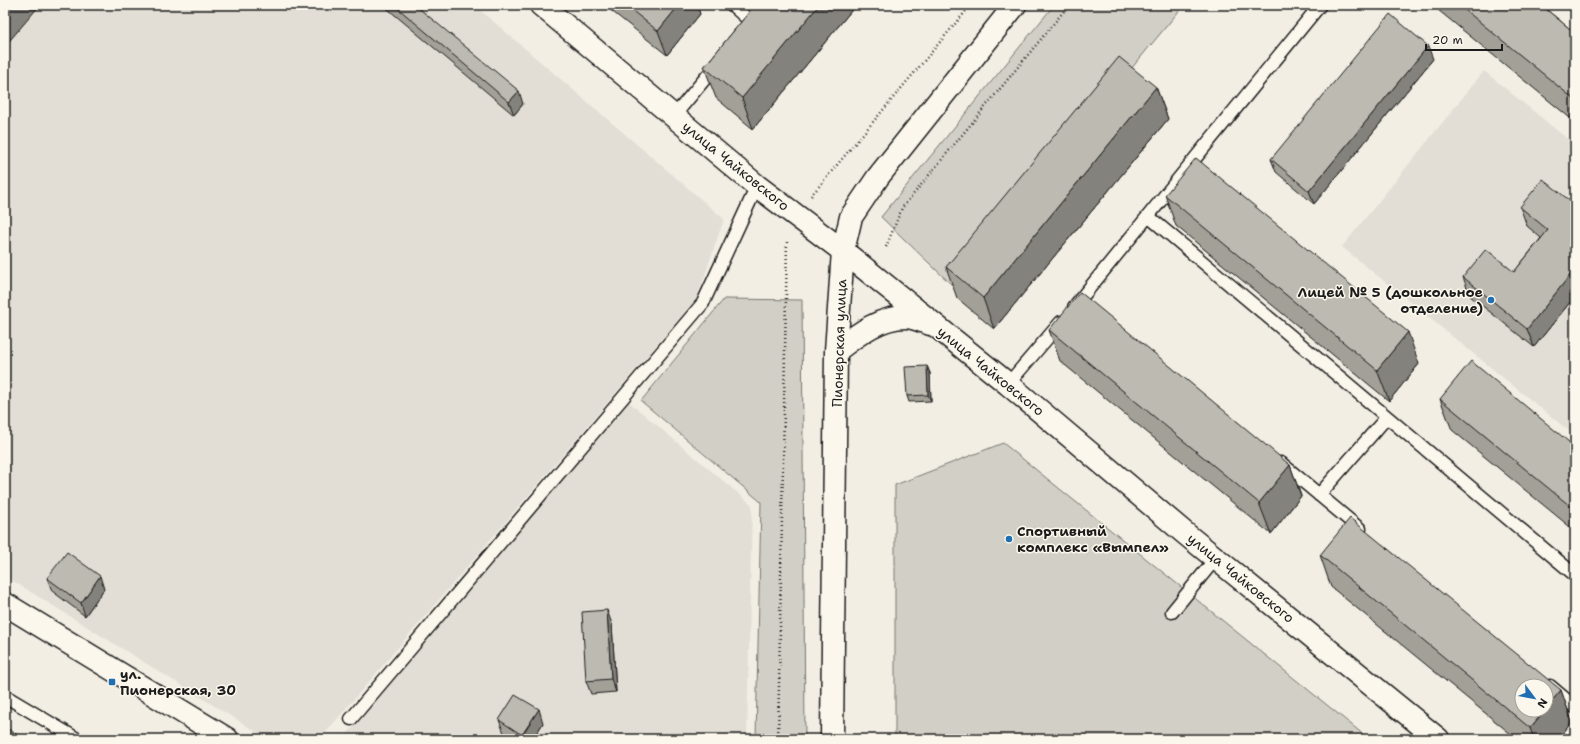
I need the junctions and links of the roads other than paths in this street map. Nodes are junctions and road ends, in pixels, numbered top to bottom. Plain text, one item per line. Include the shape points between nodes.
1 (541, 5) edge
2 (732, 5) edge
3 (1015, 5) edge
4 (1320, 5) edge
5 (760, 10) edge
6 (751, 22) junction
7 (741, 34) edge
8 (727, 52) edge
9 (674, 116) junction
10 (757, 186) junction
11 (1148, 216) junction
12 (843, 252) junction
13 (1081, 298) junction
14 (1094, 308) edge
15 (934, 325) junction
16 (836, 351) junction
17 (1008, 384) junction
18 (1387, 417) junction
19 (1270, 454) edge
20 (1319, 495) junction
21 (1368, 535) edge
22 (1216, 558) junction
23 (1575, 575) edge
24 (5, 604) edge
25 (1172, 612) dead end
26 (1538, 677) edge
27 (5, 696) edge
28 (1575, 707) edge
29 (351, 719) dead end
30 (213, 735) edge
31 (76, 739) edge
32 (832, 739) edge
33 (1438, 739) edge

1 - 9 street, улица Чайковского
2 - 6 lane
3 - 12 street, Пионерская улица via 878,177 851,217
4 - 11 lane
5 - 6 lane
6 - 7 lane
8 - 9 lane
9 - 10 street, улица Чайковского
10 - 12 street, улица Чайковского
10 - 29 lane via 704,303
11 - 13 lane
11 - 18 lane
12 - 15 street, улица Чайковского
12 - 16 street, Пионерская улица
13 - 14 lane
13 - 17 lane
15 - 16 street, улица Чайковского via 907,317 886,320 860,332
15 - 17 street, улица Чайковского
16 - 32 street, Пионерская улица
17 - 22 street, улица Чайковского
18 - 20 lane
18 - 23 lane
19 - 20 lane
20 - 21 lane
22 - 25 lane
22 - 33 street, улица Чайковского
24 - 30 street
26 - 28 lane
27 - 31 lane

